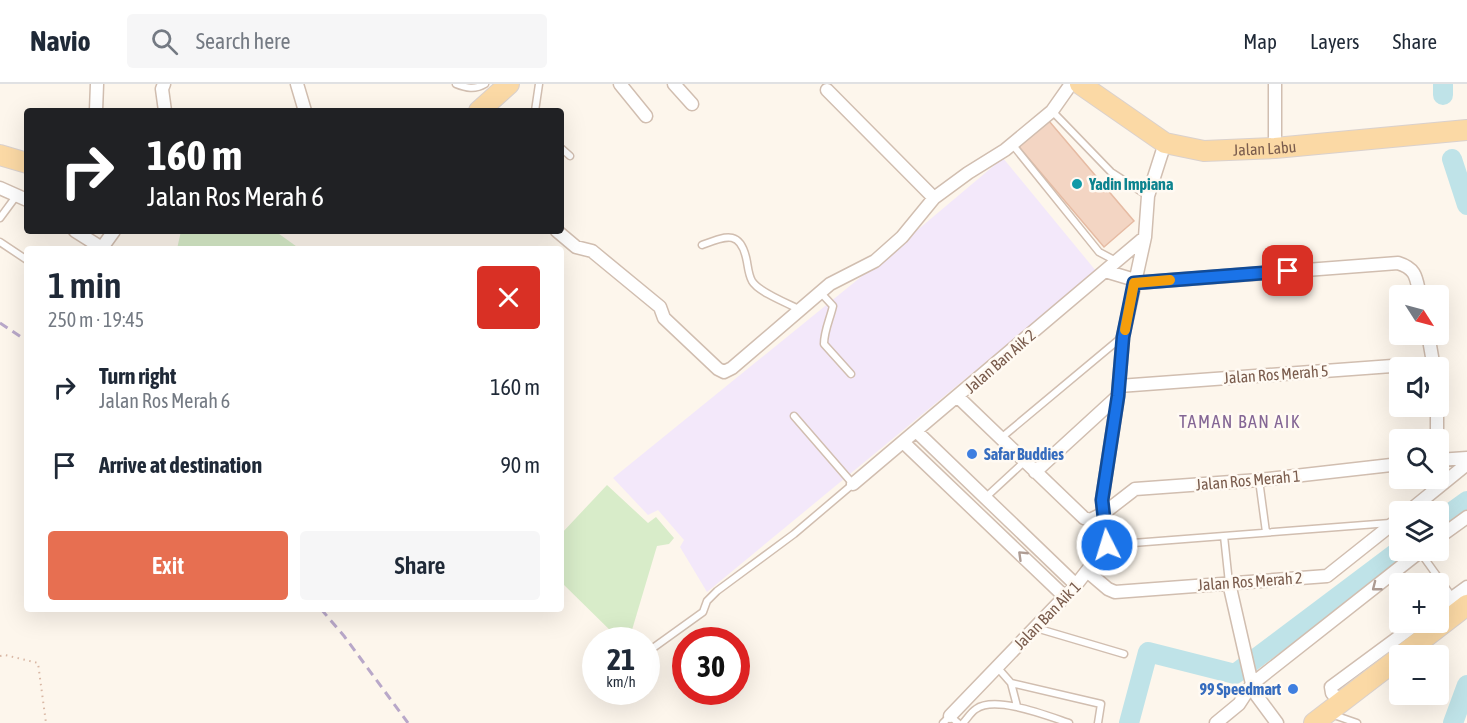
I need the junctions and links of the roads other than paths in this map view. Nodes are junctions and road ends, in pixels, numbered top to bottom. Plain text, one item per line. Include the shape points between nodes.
1 (97, 84) edge
2 (164, 84) edge
3 (297, 84) edge
4 (456, 84) edge
5 (485, 84) edge
6 (509, 84) edge
7 (538, 84) edge
8 (620, 84) edge
9 (674, 84) edge
10 (1071, 84) edge
11 (1080, 84) edge
12 (1275, 84) edge
13 (827, 90) dead end
14 (692, 104) dead end
15 (96, 108) edge
16 (165, 108) edge
17 (303, 108) edge
18 (482, 108) edge
19 (535, 108) edge
20 (1052, 111) junction
21 (646, 116) dead end
22 (1464, 130) edge
23 (1165, 143) junction
24 (1012, 144) junction
25 (1275, 148) junction
26 (564, 151) edge
27 (0, 155) edge
28 (570, 156) dead end
29 (24, 162) edge
30 (0, 188) edge
31 (1148, 196) junction
32 (22, 197) edge
33 (934, 198) junction
34 (0, 218) edge
35 (80, 234) edge
36 (561, 234) edge
37 (1145, 237) junction
38 (0, 242) edge
39 (702, 245) dead end
40 (98, 246) edge
41 (24, 258) edge
42 (1116, 261) junction
43 (1105, 271) junction
44 (1135, 281) junction
45 (1418, 285) edge
46 (821, 293) junction
47 (801, 311) junction
48 (1123, 337) junction
49 (1389, 369) edge
50 (851, 374) dead end
51 (1119, 391) junction
52 (958, 397) junction
53 (794, 417) dead end
54 (917, 432) junction
55 (1001, 439) junction
56 (903, 442) junction
57 (1467, 458) edge
58 (1449, 459) edge
59 (1024, 462) junction
60 (1467, 464) edge
61 (1389, 465) edge
62 (1035, 472) junction
63 (1259, 480) junction
64 (853, 484) junction
65 (985, 498) junction
66 (1422, 501) edge
67 (1104, 513) junction
68 (1467, 517) edge
69 (1389, 521) edge
70 (1389, 526) edge
71 (1449, 530) edge
72 (1266, 532) junction
73 (1224, 537) junction
74 (1107, 545) junction
75 (1408, 561) edge
76 (1429, 561) edge
77 (1088, 572) junction
78 (1229, 583) junction
79 (1076, 585) junction
80 (1467, 587) edge
81 (1064, 596) junction
82 (1460, 601) edge
83 (1034, 627) junction
84 (1404, 633) edge
85 (660, 643) edge
86 (1412, 645) edge
87 (1124, 654) dead end
88 (1389, 665) edge
89 (997, 667) junction
90 (1251, 679) junction
91 (1011, 683) junction
92 (1017, 706) junction
93 (1327, 713) edge
94 (950, 721) edge
95 (963, 723) edge
96 (1070, 723) edge
97 (1098, 723) edge
98 (1216, 723) edge
99 (1277, 723) edge
100 (1357, 723) edge

1 - 15 street
2 - 16 street
3 - 17 street
4 - 5 lane via 468,88
6 - 18 main road
7 - 19 lane
8 - 21 street
9 - 14 street
10 - 20 street
11 - 23 main road, Jalan Labu
12 - 25 street
13 - 33 street
20 - 24 street
20 - 31 lane via 1111,171
22 - 25 main road, Jalan Labu
23 - 25 main road, Jalan Labu via 1204,151
23 - 31 street
24 - 33 street
24 - 42 lane via 1099,252
26 - 28 lane
27 - 29 main road
30 - 32 street
31 - 37 street
32 - 34 lane
33 - 46 street via 902,237 874,261
35 - 40 street
36 - 47 street via 576,247 592,251 660,307 664,318 724,372
37 - 42 street, Jalan Ban Aik 2
37 - 44 street
38 - 41 lane
39 - 47 lane via 732,237 745,252 752,281
42 - 43 street, Jalan Ban Aik 2
43 - 44 street
43 - 52 street, Jalan Ban Aik 2
44 - 45 street via 1398,263 1409,266
44 - 48 street
46 - 47 street
46 - 50 lane via 833,306 824,344
48 - 51 street
48 - 55 lane
49 - 51 street, Jalan Ros Merah 5
51 - 62 street
51 - 67 street via 1102,500
52 - 54 street, Jalan Ban Aik 2
52 - 55 street
53 - 64 lane
54 - 56 street, Jalan Ban Aik 2
54 - 65 street
55 - 59 street
56 - 64 street, Jalan Ban Aik 2
81 -> 56 street
57 - 58 street
59 - 62 street
59 - 65 lane
60 - 66 street
61 - 63 street, Jalan Ros Merah 1
62 - 67 street via 1084,518 1090,520
63 - 67 street, Jalan Ros Merah 1 via 1135,489
63 - 72 lane
64 - 85 lane via 717,591 706,601 703,612
65 - 79 street
67 - 74 street
68 - 71 street
69 - 72 lane
70 - 78 street, Jalan Ros Merah 2 via 1327,576
72 - 73 lane
73 - 74 lane
73 - 78 lane
74 - 77 street, Jalan Ban Aik 1
75 -> 90 street
76 - 82 lane
77 - 78 street, Jalan Ros Merah 2 via 1115,592
77 - 79 street, Jalan Ban Aik 1
78 - 90 street
79 - 81 street, Jalan Ban Aik 1
80 - 82 street
81 - 83 street, Jalan Ban Aik 1
82 - 86 main road
83 - 87 lane
83 - 89 street, Jalan Ban Aik 1
84 - 93 street via 1331,687
88 - 93 main road
89 - 91 lane
89 - 94 street, Jalan Ban Aik 1
90 - 98 street via 1239,704
90 - 99 street via 1257,696
91 - 92 lane
91 - 97 lane via 1101,704
92 - 95 lane via 977,707
92 - 96 lane
93 - 100 lane

